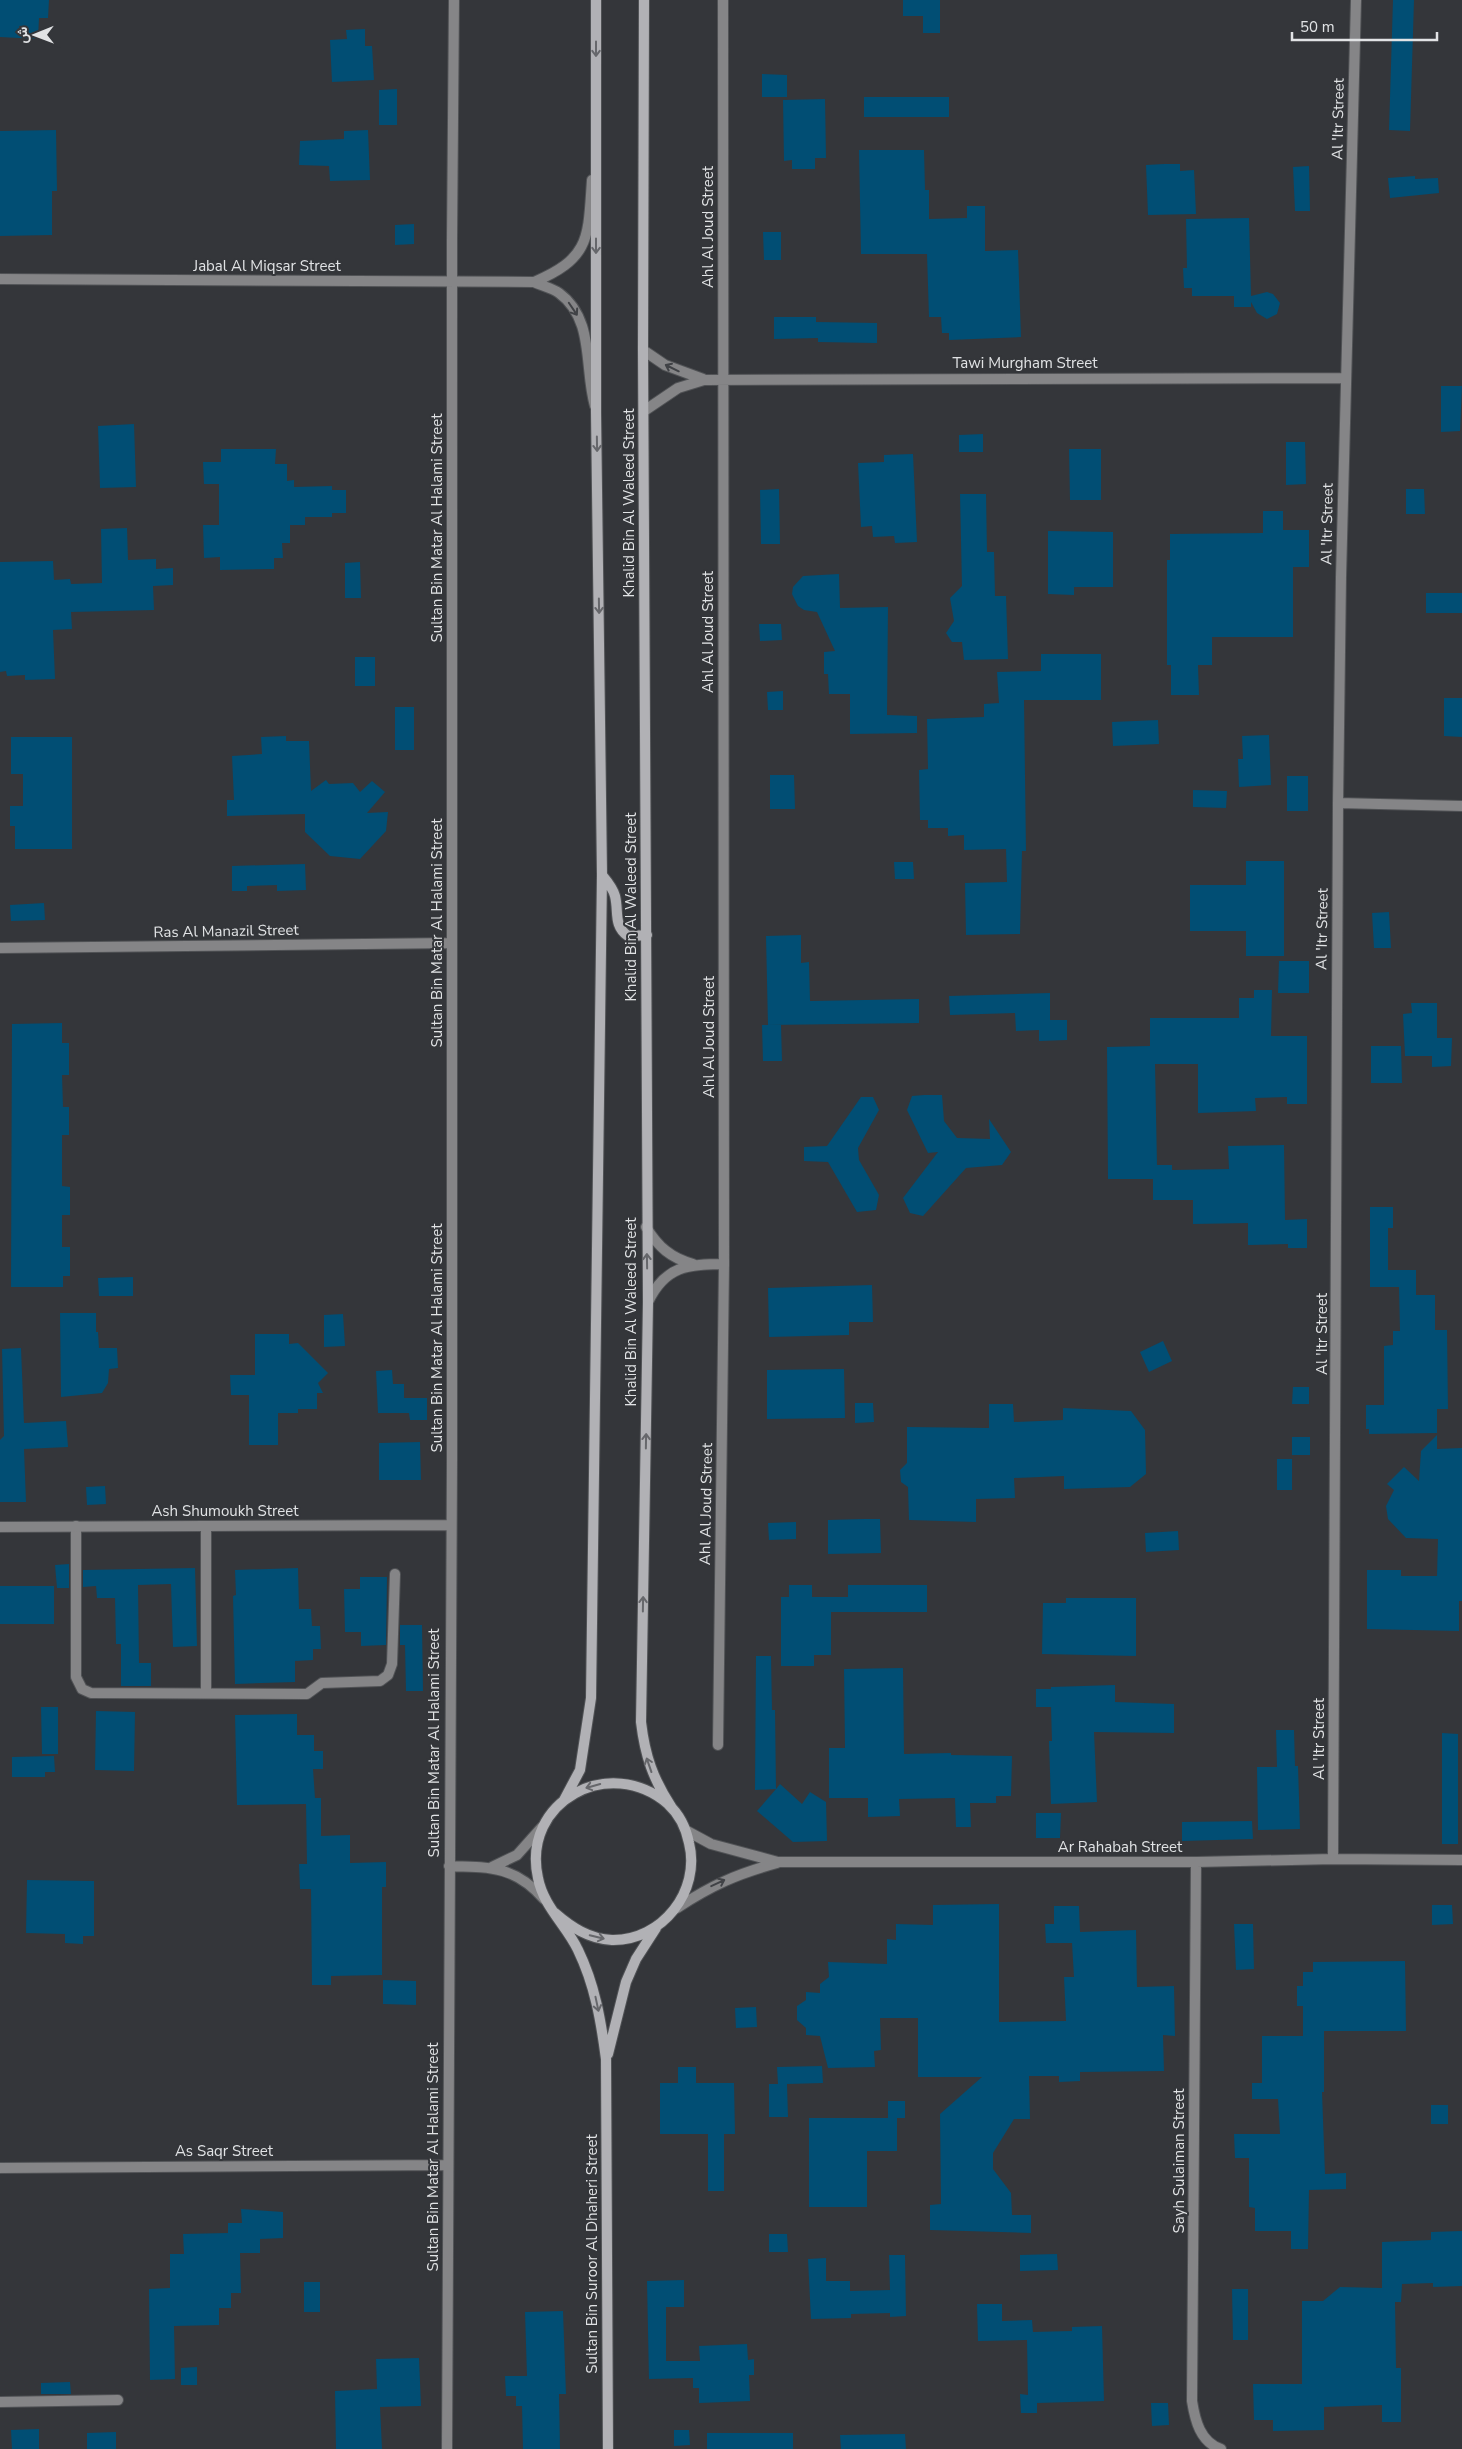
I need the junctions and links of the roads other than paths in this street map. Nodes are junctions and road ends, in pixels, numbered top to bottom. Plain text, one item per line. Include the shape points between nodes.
1 (454, 0) edge
2 (596, 0) edge
3 (644, 0) edge
4 (724, 0) edge
5 (1356, 0) edge
6 (596, 139) junction
7 (0, 279) edge
8 (452, 282) junction
9 (534, 282) junction
10 (643, 350) junction
11 (1346, 378) junction
12 (722, 379) junction
13 (704, 380) junction
14 (644, 411) junction
15 (596, 412) junction
16 (1338, 803) junction
17 (1462, 806) edge
18 (602, 875) junction
19 (647, 934) junction
20 (452, 943) junction
21 (0, 948) edge
22 (646, 1226) junction
23 (694, 1264) junction
24 (724, 1264) junction
25 (648, 1302) junction
26 (450, 1525) junction
27 (76, 1526) junction
28 (206, 1526) junction
29 (0, 1527) edge
30 (395, 1574) dead end
31 (206, 1693) junction
32 (718, 1745) dead end
33 (564, 1800) junction
34 (672, 1808) junction
35 (547, 1820) junction
36 (686, 1831) junction
37 (1333, 1859) junction
38 (1462, 1860) edge
39 (778, 1862) junction
40 (1196, 1862) junction
41 (449, 1866) junction
42 (491, 1867) junction
43 (677, 1908) junction
44 (553, 1910) junction
45 (657, 1927) junction
46 (606, 2059) junction
47 (447, 2165) junction
48 (0, 2168) edge
49 (118, 2400) dead end
50 (0, 2402) edge
51 (447, 2449) edge
52 (608, 2449) edge
53 (1221, 2449) edge

1 - 8 street, Sultan Bin Matar Al Halami Street
2 -> 6 street, Khalid Bin Al Waleed Street
3 - 10 street, Khalid Bin Al Waleed Street
4 - 12 street, Ahl Al Joud Street
5 - 11 street, Al 'Itr Street
6 - 9 street, Jabal Al Miqsar Street via 590,214 584,242 571,262 556,273
6 -> 15 street, Khalid Bin Al Waleed Street
7 - 8 street, Jabal Al Miqsar Street
8 - 9 street, Jabal Al Miqsar Street
8 - 20 street, Sultan Bin Matar Al Halami Street
9 -> 15 street, Jabal Al Miqsar Street via 558,292 574,306 584,328 590,389
13 -> 10 street, Tawi Murgham Street via 665,366
10 - 14 street, Khalid Bin Al Waleed Street
11 - 12 street, Tawi Murgham Street
11 - 16 street, Al 'Itr Street
12 - 13 street, Tawi Murgham Street
12 - 24 street, Ahl Al Joud Street
13 - 14 street, Tawi Murgham Street via 678,388
14 - 19 street, Khalid Bin Al Waleed Street
15 -> 18 street, Khalid Bin Al Waleed Street
16 - 17 street
16 - 37 street, Al 'Itr Street
18 - 19 street via 615,894 618,925 622,932 628,936
18 - 33 street, Khalid Bin Al Waleed Street via 591,1698 580,1770
19 - 22 street, Khalid Bin Al Waleed Street
20 - 21 street, Ras Al Manazil Street
20 - 26 street, Sultan Bin Matar Al Halami Street
22 - 23 street via 665,1252
25 -> 22 street, Khalid Bin Al Waleed Street
23 - 24 street
23 - 25 street via 671,1273 653,1291
24 - 32 street, Ahl Al Joud Street
34 -> 25 street, Khalid Bin Al Waleed Street via 652,1773 644,1750 641,1722
26 - 28 street, Ash Shumoukh Street
26 - 41 street, Sultan Bin Matar Al Halami Street
27 - 28 street, Ash Shumoukh Street
27 - 29 street, Ash Shumoukh Street
27 - 31 street via 75,1667 80,1686 91,1693
28 - 31 street
30 - 31 street via 392,1664 388,1675 380,1681 322,1683 307,1694
34 -> 33 street via 657,1795 639,1786 620,1782 600,1783 581,1789
33 - 35 street
34 - 36 street
35 - 42 street, Sultan Bin Matar Al Halami Street via 517,1855
35 - 44 street via 537,1848 536,1863 542,1893
36 - 39 street, Ar Rahabah Street via 711,1844
36 - 43 street via 692,1871 687,1890
37 - 38 street, Ar Rahabah Street
37 - 40 street, Ar Rahabah Street
39 - 40 street, Ar Rahabah Street
43 -> 39 street, Ar Rahabah Street via 706,1888
40 - 53 street, Sayh Sulaiman Street via 1192,2401 1201,2432
41 - 42 street, Sultan Bin Matar Al Halami Street
41 - 47 street, Sultan Bin Matar Al Halami Street
42 - 44 street, Sultan Bin Matar Al Halami Street via 518,1876
43 - 45 street
44 -> 45 street via 581,1932 611,1940
44 -> 46 street, Sultan Bin Suroor Al Dhaheri Street via 578,1949 593,1986
45 - 46 street, Sultan Bin Suroor Al Dhaheri Street via 636,1959 626,1982
46 - 52 street, Sultan Bin Suroor Al Dhaheri Street
47 - 48 street, As Saqr Street
47 - 51 street, Sultan Bin Matar Al Halami Street
49 - 50 street

